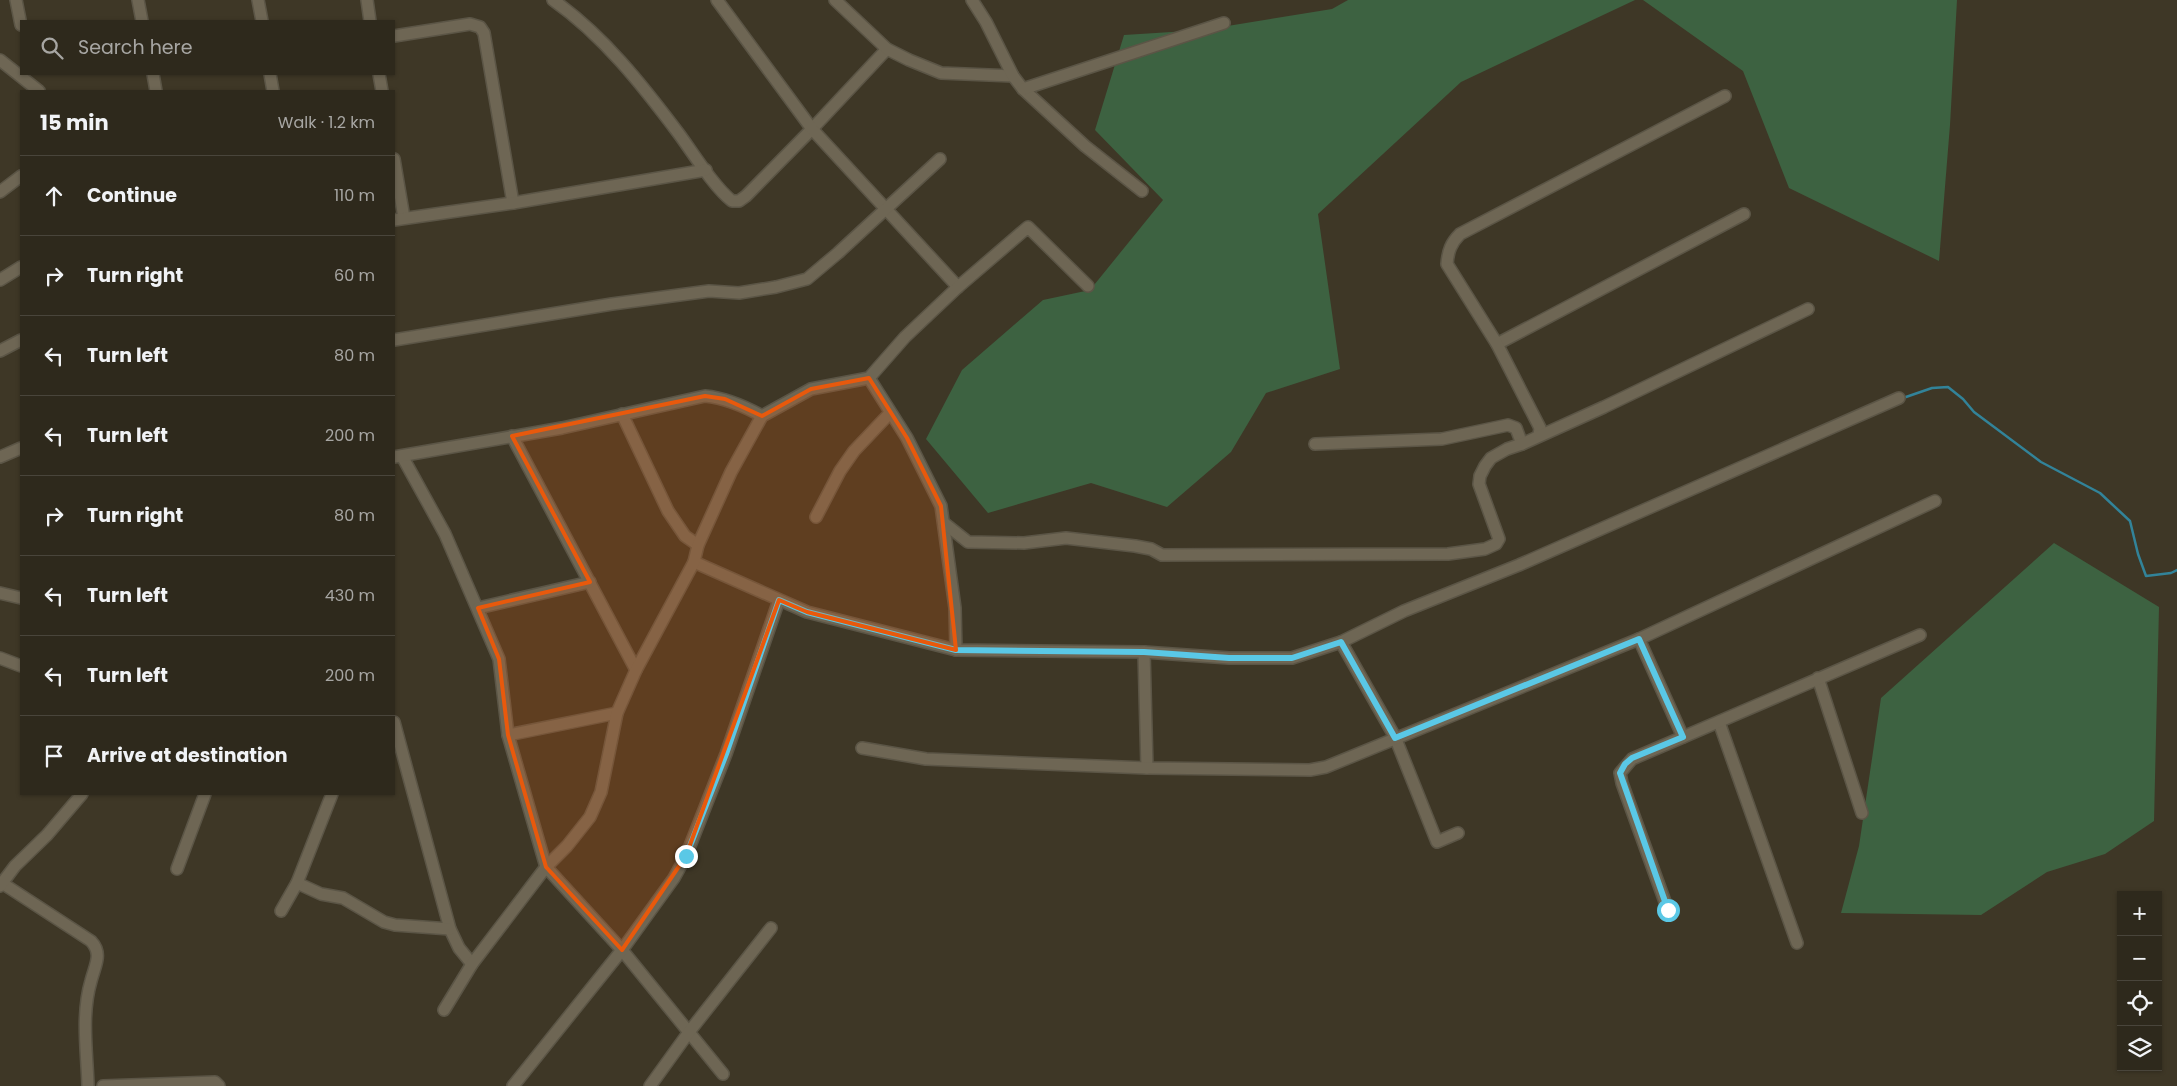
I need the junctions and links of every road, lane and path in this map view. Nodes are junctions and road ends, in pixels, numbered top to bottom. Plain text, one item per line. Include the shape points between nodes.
1 (16, 0) edge
2 (138, 0) edge
3 (258, 0) edge
4 (367, 0) edge
5 (553, 0) edge
6 (717, 0) edge
7 (835, 0) edge
8 (972, 0) edge
9 (20, 20) edge
10 (142, 20) edge
11 (262, 20) edge
12 (370, 20) edge
13 (1224, 24) dead end
14 (395, 36) edge
15 (887, 49) junction
16 (0, 60) edge
17 (32, 75) edge
18 (153, 75) edge
19 (270, 75) edge
20 (378, 75) edge
21 (1013, 76) junction
22 (37, 89) edge
23 (1023, 89) junction
24 (156, 90) edge
25 (273, 90) edge
26 (382, 90) edge
27 (1725, 96) dead end
28 (812, 129) junction
29 (940, 159) dead end
30 (706, 170) junction
31 (395, 171) edge
32 (20, 177) edge
33 (1142, 191) dead end
34 (0, 192) edge
35 (513, 203) junction
36 (885, 208) junction
37 (1744, 214) dead end
38 (399, 219) edge
39 (20, 268) edge
40 (0, 280) edge
41 (1088, 286) dead end
42 (958, 287) junction
43 (1808, 309) dead end
44 (395, 340) edge
45 (20, 341) edge
46 (1497, 344) junction
47 (0, 351) edge
48 (868, 378) junction
49 (1899, 398) dead end
50 (890, 413) junction
51 (622, 414) junction
52 (762, 416) junction
53 (1539, 435) junction
54 (512, 436) junction
55 (1315, 444) dead end
56 (1522, 444) junction
57 (20, 448) edge
58 (0, 457) edge
59 (398, 457) edge
60 (1935, 501) dead end
61 (816, 517) dead end
62 (944, 523) junction
63 (698, 545) junction
64 (694, 562) junction
65 (590, 582) junction
66 (0, 593) edge
67 (20, 598) edge
68 (779, 600) junction
69 (478, 608) junction
70 (1920, 635) dead end
71 (1639, 639) junction
72 (1341, 642) junction
73 (956, 650) junction
74 (1144, 652) junction
75 (0, 658) edge
76 (20, 666) edge
77 (636, 670) junction
78 (1818, 678) junction
79 (617, 713) junction
80 (1720, 722) junction
81 (395, 726) edge
82 (508, 735) junction
83 (1683, 737) junction
84 (1395, 738) junction
85 (862, 748) dead end
86 (1147, 768) junction
87 (81, 795) edge
88 (205, 795) edge
89 (332, 795) edge
90 (1862, 813) dead end
91 (1458, 834) dead end
92 (546, 867) junction
93 (177, 869) dead end
94 (297, 883) junction
95 (1, 885) edge
96 (1668, 910) dead end
97 (281, 911) dead end
98 (771, 928) dead end
99 (450, 929) junction
100 (1797, 943) dead end
101 (622, 950) junction
102 (472, 964) junction
103 (444, 1010) dead end
104 (689, 1032) junction
105 (723, 1074) dead end
106 (88, 1086) edge
107 (103, 1086) edge
108 (219, 1086) edge
109 (513, 1086) edge
110 (650, 1086) edge

1 - 9 street
2 - 10 street
3 - 11 street
4 - 12 street
5 - 30 street via 576,16 647,91
6 - 28 street
7 - 15 street
8 - 21 street
13 - 23 street
14 - 35 street via 470,24 480,27 484,33
15 - 21 street via 940,73
15 - 28 street
16 - 22 street
17 - 22 street
18 - 24 street
19 - 25 street
20 - 26 street
21 - 23 street
23 - 33 street via 1085,146
27 - 46 street via 1460,234 1453,241 1447,264
28 - 30 street via 739,201 727,197
28 - 36 street
29 - 36 street
30 - 35 street
31 - 38 street
32 - 34 street
35 - 38 street
36 - 42 street
36 - 44 street via 806,279 739,293 709,291 612,304
37 - 46 street
39 - 40 street
41 - 42 street via 1028,227
42 - 48 street via 905,336
43 - 53 street
45 - 47 street
46 - 53 street via 1540,428
48 - 50 street
48 - 52 street via 811,389
49 - 72 street via 1519,565 1404,611
50 - 61 street via 854,451
50 - 62 street via 926,474 941,506
51 - 52 street via 705,396 725,399
51 - 54 street
51 - 63 street via 668,511 685,536
52 - 63 street via 731,472
53 - 56 street
54 - 59 street
54 - 65 street
55 - 56 street via 1442,439 1508,425 1516,428
56 - 62 street via 1491,458 1480,476 1479,484 1499,539 1485,549 1470,552 1162,555 1135,546 1066,538 1024,543 968,542
57 - 58 street
59 - 69 street via 444,534
60 - 71 street
62 - 73 street via 955,608
63 - 64 street
64 - 68 street
64 - 77 street
65 - 69 street
65 - 77 street
66 - 67 street
68 - 73 street via 807,612
68 - 101 street via 726,754 686,856
69 - 82 street via 499,659
70 - 78 street
71 - 83 street
71 - 84 street
72 - 74 street via 1292,658 1229,658
72 - 84 street
73 - 74 street
74 - 86 street
75 - 76 street
77 - 79 street
78 - 80 street
78 - 90 street
79 - 82 street
79 - 92 street via 601,792 590,817
80 - 83 street
80 - 100 street
81 - 99 street
82 - 92 street
83 - 96 street via 1632,758 1620,773
84 - 86 street via 1341,762 1310,770
84 - 91 street via 1437,842
85 - 86 street via 926,758
87 - 95 street
88 - 93 street
89 - 94 street
92 - 101 street
92 - 102 street
94 - 97 street
94 - 99 street via 321,894 343,898 384,922
95 - 106 street via 98,948 85,1020
98 - 104 street
99 - 102 street
101 - 104 street
101 - 109 street
102 - 103 street
104 - 105 street
104 - 110 street
107 - 108 street via 215,1082

